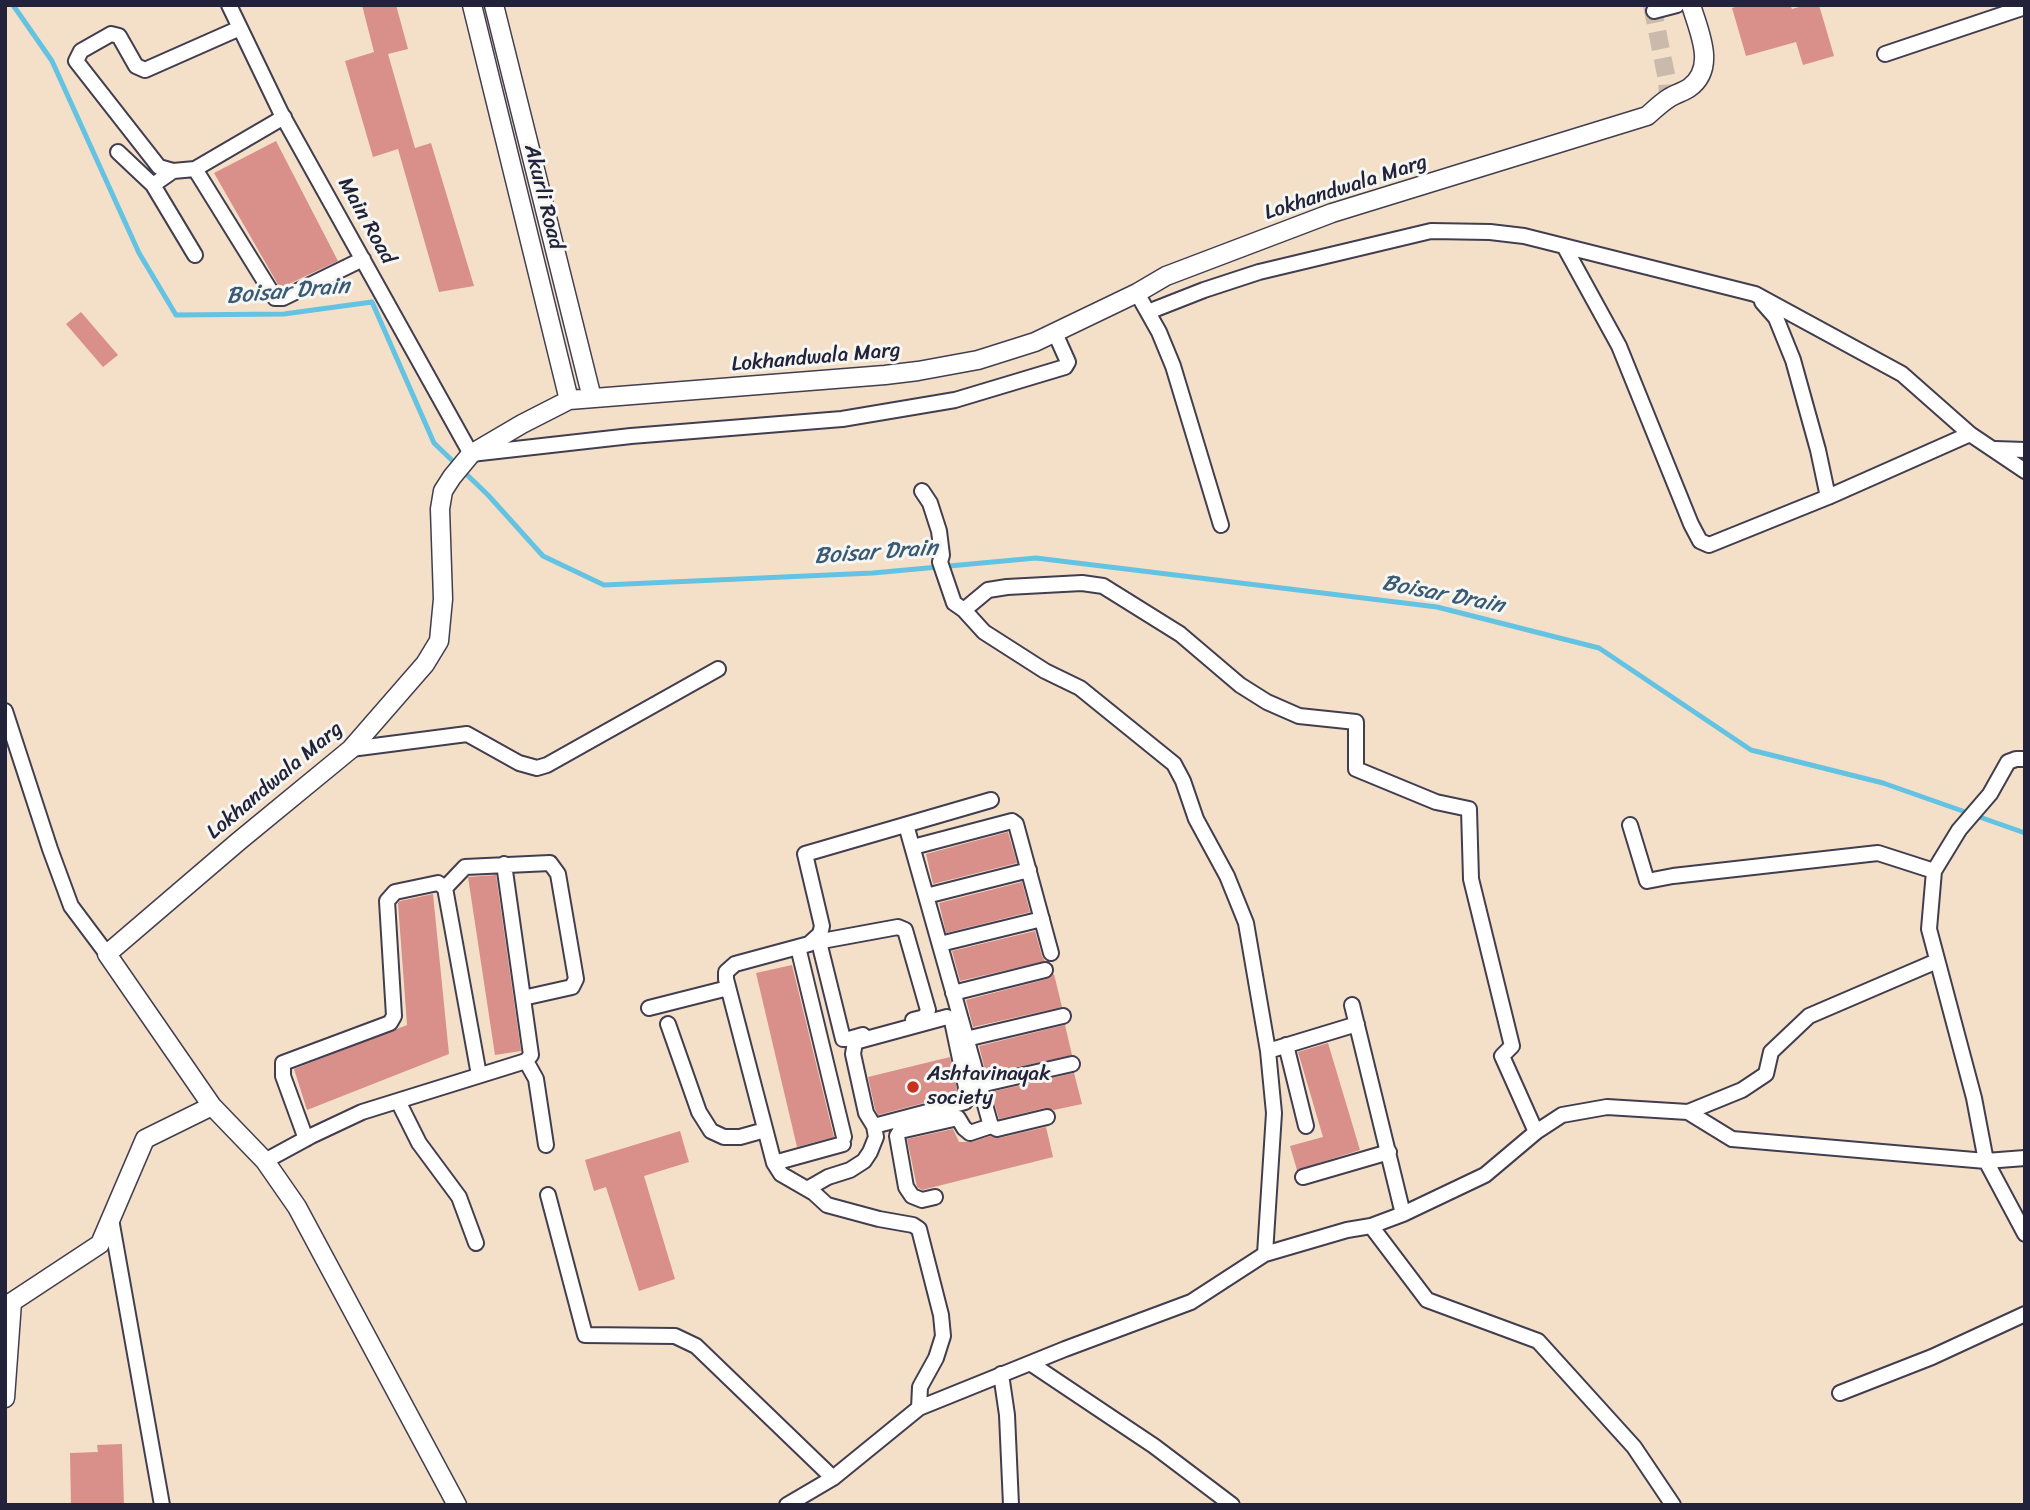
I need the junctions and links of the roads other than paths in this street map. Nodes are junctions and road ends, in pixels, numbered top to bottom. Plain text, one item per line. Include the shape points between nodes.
1 (229, 5) edge
2 (472, 5) edge
3 (494, 5) edge
4 (1677, 5) edge
5 (1691, 5) edge
6 (2025, 7) edge
7 (1654, 11) dead end
8 (240, 28) junction
9 (1885, 54) dead end
10 (284, 117) junction
11 (118, 152) dead end
12 (195, 169) junction
13 (173, 171) junction
14 (153, 185) junction
15 (1564, 246) junction
16 (195, 255) dead end
17 (363, 259) junction
18 (1136, 293) junction
19 (1755, 294) junction
20 (1148, 312) junction
21 (1055, 333) junction
22 (592, 398) junction
23 (569, 400) junction
24 (1970, 434) junction
25 (1994, 449) junction
26 (2025, 450) edge
27 (470, 456) junction
28 (2025, 471) edge
29 (922, 491) dead end
30 (1828, 497) junction
31 (1221, 525) dead end
32 (959, 606) junction
33 (718, 669) dead end
34 (5, 711) edge
35 (351, 749) junction
36 (2025, 759) edge
37 (991, 800) dead end
38 (906, 825) junction
39 (1630, 825) dead end
40 (912, 847) junction
41 (504, 864) junction
42 (1029, 870) junction
43 (1934, 871) junction
44 (445, 888) junction
45 (926, 896) junction
46 (1042, 919) junction
47 (809, 944) junction
48 (940, 944) junction
49 (1051, 953) dead end
50 (107, 954) junction
51 (1937, 961) junction
52 (1045, 970) dead end
53 (729, 988) junction
54 (953, 993) junction
55 (523, 998) junction
56 (1352, 1004) dead end
57 (649, 1008) dead end
58 (1063, 1016) dead end
59 (668, 1024) dead end
60 (1357, 1024) junction
61 (966, 1039) junction
62 (1286, 1045) junction
63 (1268, 1051) junction
64 (526, 1061) junction
65 (1072, 1064) dead end
66 (479, 1075) junction
67 (980, 1085) junction
68 (1296, 1088) junction
69 (1273, 1095) junction
70 (398, 1101) junction
71 (212, 1106) junction
72 (1688, 1112) junction
73 (1047, 1117) dead end
74 (874, 1126) junction
75 (991, 1126) junction
76 (1306, 1126) dead end
77 (765, 1130) junction
78 (1535, 1132) junction
79 (897, 1136) junction
80 (306, 1139) junction
81 (873, 1144) junction
82 (546, 1145) dead end
83 (1388, 1152) junction
84 (2025, 1158) edge
85 (265, 1161) junction
86 (1986, 1161) junction
87 (774, 1164) junction
88 (1303, 1177) dead end
89 (807, 1189) junction
90 (548, 1195) dead end
91 (935, 1196) dead end
92 (1403, 1214) junction
93 (111, 1219) junction
94 (1371, 1226) junction
95 (2025, 1234) edge
96 (476, 1242) dead end
97 (1265, 1254) junction
98 (2025, 1314) edge
99 (1030, 1363) junction
100 (1001, 1374) junction
101 (1840, 1393) dead end
102 (5, 1398) edge
103 (919, 1409) junction
104 (833, 1478) junction
105 (162, 1505) edge
106 (457, 1505) edge
107 (787, 1505) edge
108 (1011, 1505) edge
109 (1232, 1505) edge
110 (1674, 1505) edge

1 - 8 street, Main Road
2 - 23 street, Akurli Road
3 - 22 street, Akurli Road
4 - 7 street
5 - 18 street, Lokhandwala Marg via 1704,49 1700,78 1647,116 1332,213 1166,276
6 - 9 street
8 - 10 street, Main Road
8 - 13 street via 145,70 136,66 119,36 110,34 81,51 76,61 159,167
10 - 12 street
10 - 17 street, Main Road
11 - 14 street
12 - 13 street
12 - 17 street via 275,298
13 - 14 street
14 - 16 street
15 - 19 street
15 - 20 street via 1490,232 1431,231 1259,272
15 - 30 street via 1619,346 1700,541 1709,545
17 - 27 street, Main Road
18 - 20 street
18 - 21 street, Lokhandwala Marg
19 - 24 street via 1902,374
19 - 30 street via 1776,318 1793,360
20 - 31 street via 1173,366
21 - 22 street, Lokhandwala Marg via 978,360 918,371
21 - 27 street via 1068,362 1065,367 955,400 842,419 631,436
22 - 23 street, Lokhandwala Marg
23 - 27 street, Lokhandwala Marg
24 - 25 street
24 - 30 street
25 - 26 street
25 - 28 street
27 - 35 street, Lokhandwala Marg via 443,491 439,641 425,664
29 - 32 street via 939,531 940,562
32 - 63 street via 984,632 1080,688 1174,764 1246,923
32 - 78 street via 988,590 1007,587 1103,586 1180,634 1267,702 1299,716 1356,722 1356,769 1436,802 1469,809 1471,879 1512,1046 1502,1056
33 - 35 street via 537,768 467,734
34 - 50 street via 71,906
35 - 50 street, Lokhandwala Marg
36 - 43 street via 2008,762
37 - 38 street
38 - 40 street
38 - 47 street via 805,854 822,926
39 - 43 street via 1647,881 1878,853
40 - 42 street via 1012,821
40 - 45 street
41 - 44 street via 465,867
41 - 55 street
41 - 55 street via 550,863 558,874 576,979 572,987
42 - 45 street
42 - 46 street
43 - 51 street via 1929,929
44 - 66 street
44 - 80 street via 438,883 395,892 387,901 394,1016 390,1023 283,1063 282,1076
45 - 48 street
46 - 48 street
46 - 49 street
47 - 47 street via 898,927 905,930 928,1010 925,1017 843,1039
47 - 53 street via 735,964 726,972
47 - 87 street via 844,1140
48 - 54 street
50 - 71 street
51 - 72 street via 1809,1016 1771,1052 1766,1074 1742,1090
51 - 86 street
52 - 54 street
53 - 57 street
53 - 77 street
54 - 61 street
55 - 64 street via 531,1049
56 - 60 street
58 - 61 street
59 - 77 street via 699,1112 711,1131 740,1137
60 - 62 street
60 - 83 street
61 - 67 street
62 - 63 street
62 - 68 street
63 - 69 street
64 - 66 street
64 - 82 street via 536,1079
65 - 67 street
66 - 70 street
67 - 75 street
68 - 69 street
68 - 76 street
69 - 97 street
70 - 80 street via 362,1112
70 - 96 street via 419,1143 458,1197
71 - 85 street
71 - 93 street via 145,1139
72 - 78 street via 1607,1107 1562,1115
72 - 86 street via 1732,1139
73 - 75 street via 997,1129
74 - 74 street via 866,1113 853,1054 855,1042 947,1017 952,1021 968,1097 965,1102
74 - 81 street
75 - 79 street via 970,1133 958,1118 900,1131
77 - 87 street
78 - 92 street via 1485,1175
79 - 81 street
79 - 91 street via 905,1187 922,1200
80 - 85 street
81 - 89 street via 864,1161
83 - 88 street
83 - 92 street
84 - 86 street
85 - 106 street via 297,1208
86 - 95 street
87 - 89 street via 781,1174
89 - 103 street via 827,1205 919,1229 943,1336 920,1387
90 - 104 street via 585,1335 675,1336 696,1346
92 - 94 street
93 - 102 street via 100,1244 12,1302
93 - 105 street
94 - 97 street
94 - 110 street via 1427,1300 1538,1341 1634,1447
97 - 99 street via 1191,1301
98 - 101 street
99 - 100 street
99 - 109 street
100 - 103 street
100 - 108 street
103 - 104 street
104 - 107 street

